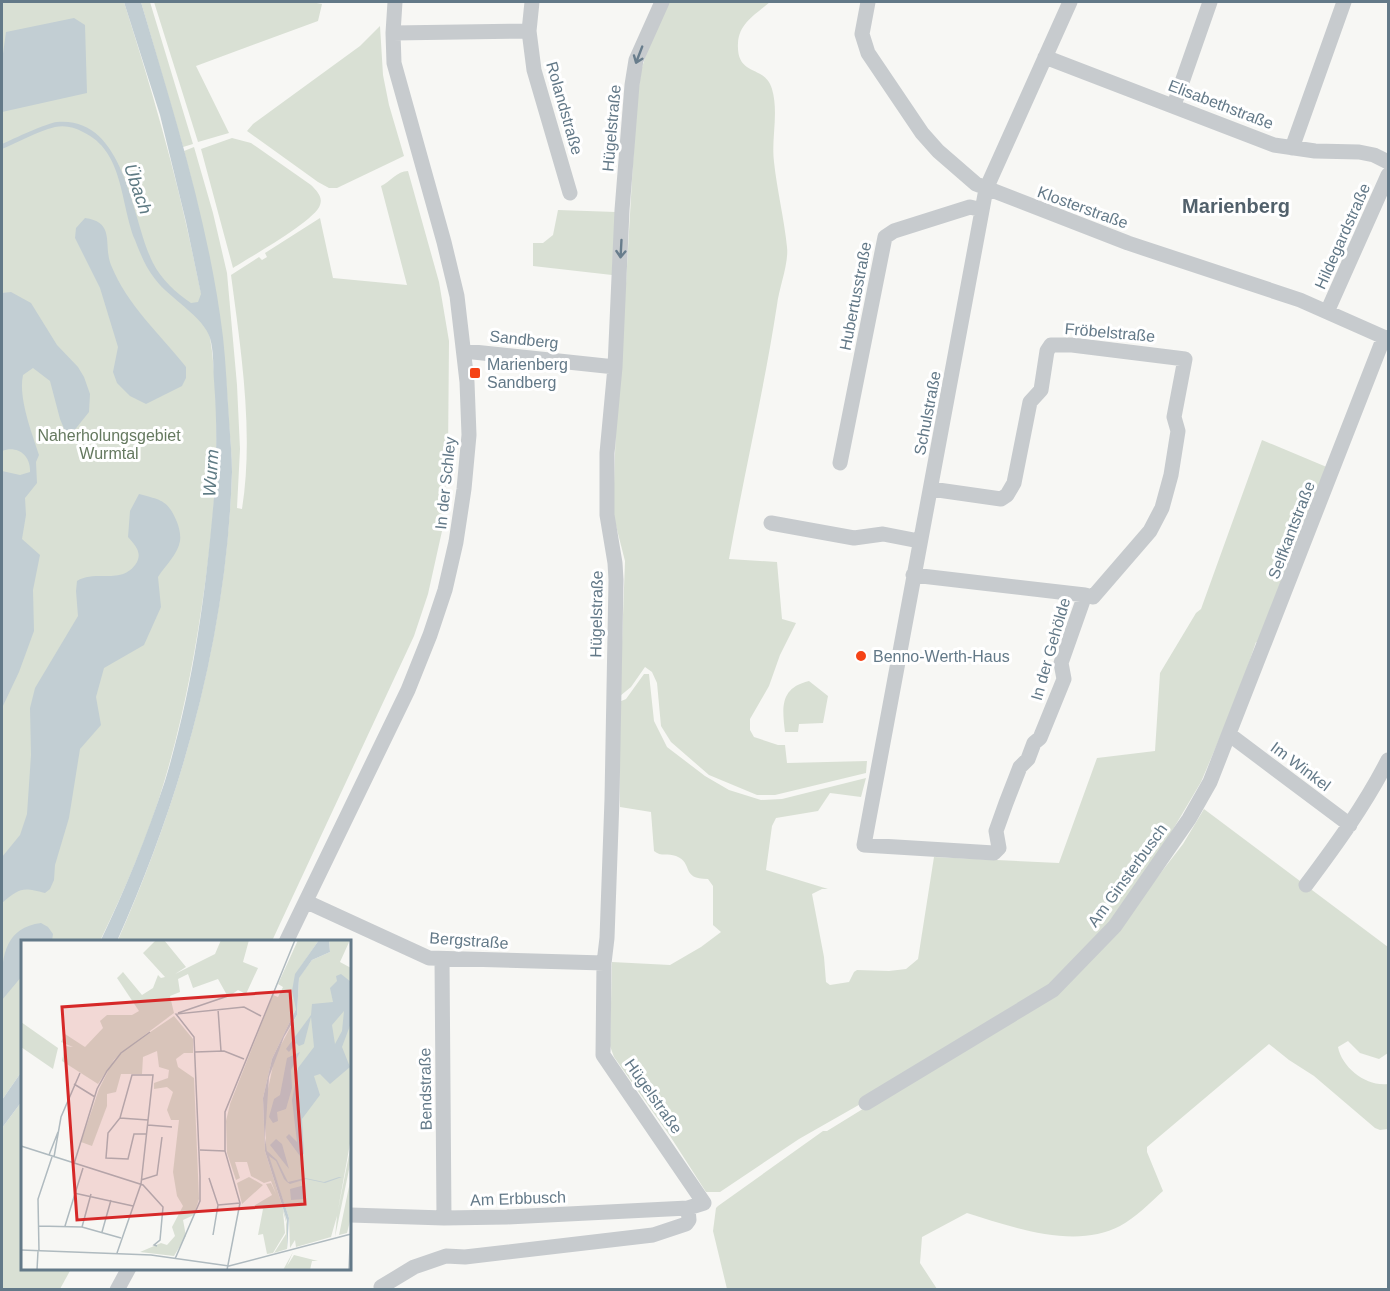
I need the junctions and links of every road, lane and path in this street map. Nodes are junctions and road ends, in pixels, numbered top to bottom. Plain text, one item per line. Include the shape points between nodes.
1 (395, 2) edge
2 (532, 2) edge
3 (662, 2) edge
4 (868, 2) edge
5 (1070, 2) edge
6 (1210, 2) edge
7 (1344, 2) edge
8 (529, 32) junction
9 (393, 33) junction
10 (1045, 57) junction
11 (1174, 105) junction
12 (1292, 148) junction
13 (1389, 162) edge
14 (1389, 175) edge
15 (986, 189) junction
16 (570, 193) dead end
17 (982, 210) junction
18 (1327, 312) junction
19 (1386, 338) edge
20 (464, 351) junction
21 (1185, 359) joint
22 (615, 367) junction
23 (840, 463) dead end
24 (931, 489) junction
25 (771, 523) dead end
26 (789, 527) junction
27 (919, 541) junction
28 (785, 543) dead end
29 (913, 575) junction
30 (1085, 595) junction
31 (1230, 735) junction
32 (1389, 760) edge
33 (1350, 825) junction
34 (864, 845) joint
35 (1306, 885) dead end
36 (307, 902) junction
37 (287, 940) edge
38 (442, 959) junction
39 (604, 963) junction
40 (866, 1104) dead end
41 (704, 1203) joint
42 (688, 1208) junction
43 (351, 1215) edge
44 (444, 1218) junction
45 (128, 1270) edge
46 (381, 1287) dead end
47 (117, 1290) edge

1 - 9 street, In der Schley
2 - 8 street, Rolandstraße
3 -> 22 street, Hügelstraße via 636,60 632,85
4 - 15 street, Klosterstraße via 864,42 891,90 938,152
5 - 10 street, Schulstraße
6 - 11 street
7 - 12 street
8 - 9 street
8 - 16 street, Rolandstraße via 534,70
9 - 20 street, In der Schley via 394,63 447,251
10 - 11 street, Elisabethstraße
10 - 15 street, Schulstraße
11 - 12 street, Elisabethstraße via 1241,133
12 - 13 street, Elisabethstraße via 1374,155
14 - 18 street, Hildegardstraße
15 - 17 street, Schulstraße
15 - 18 street, Klosterstraße
17 - 23 street, Hubertusstraße via 970,207 885,237
17 - 24 street, Schulstraße
18 - 19 street, Klosterstraße
19 - 31 street, Selfkantstraße
20 - 22 street, Sandberg
20 - 36 street, In der Schley via 467,452 456,542 445,590 408,690
21 - 24 street, Fröbelstraße via 1051,345 1041,390 1030,402 1014,483 1007,495 1001,499
21 - 30 street, In der Gehölde via 1174,417 1178,431 1162,508 1150,531 1093,597
22 - 39 street, Hügelstraße via 607,453 607,516 616,580
24 - 27 street, Schulstraße
25 - 26 street
26 - 27 street via 854,538 883,534
26 - 28 street
27 - 29 street, Schulstraße
29 - 30 street, In der Gehölde
29 - 34 street, Schulstraße
30 - 34 street, In der Gehölde via 1062,663 1064,679 1040,738 1020,767 996,831 998,851 973,853
31 - 33 street, Im Winkel
31 - 40 street, Am Ginsterbusch via 1189,819 1115,926 1090,954 1053,990
32 - 33 street
33 - 35 street
36 - 37 street, In der Schley
36 - 38 street, Bergstraße via 418,954
38 - 39 street, Bergstraße
38 - 44 street, Bendstraße
39 - 41 street, Hügelstraße via 603,1054
41 - 42 street, Am Erbbusch
42 - 44 street, Am Erbbusch
42 - 46 street via 686,1224 664,1232 465,1257 446,1256 414,1267
43 - 44 street, Am Erbbusch
45 - 47 street

